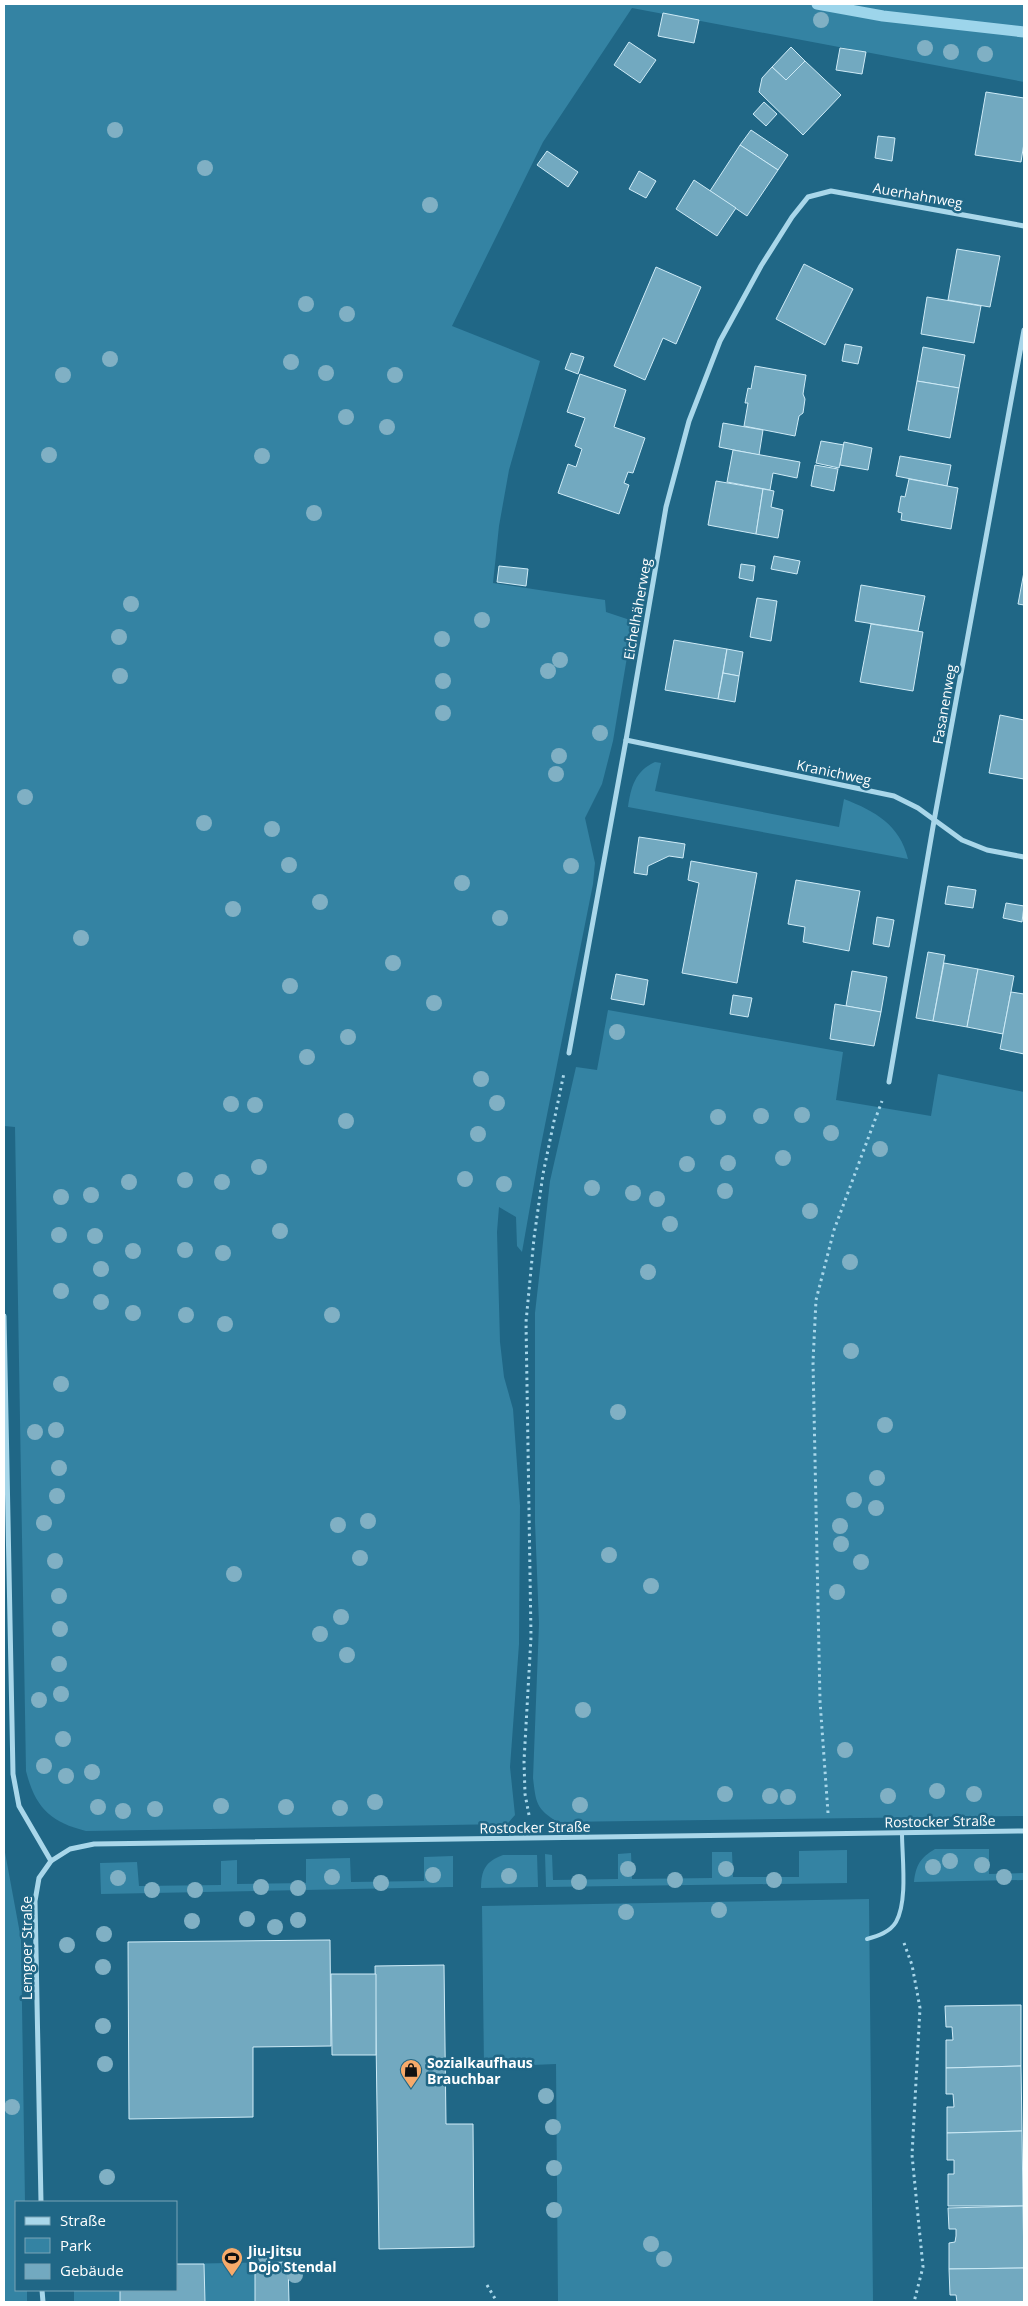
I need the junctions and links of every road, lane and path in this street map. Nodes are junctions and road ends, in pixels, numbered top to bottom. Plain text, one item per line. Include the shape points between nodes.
1 (808, 197) joint
2 (1024, 226) edge
3 (1024, 330) edge
4 (626, 740) junction
5 (934, 821) junction
6 (1024, 857) edge
7 (569, 1053) joint
8 (889, 1082) joint
9 (4, 1316) edge
10 (1024, 1831) edge
11 (902, 1833) junction
12 (830, 1834) junction
13 (534, 1838) junction
14 (51, 1861) junction
15 (896, 1922) junction
16 (867, 1940) dead end
17 (41, 2201) edge
18 (487, 2285) dead end
19 (497, 2302) edge
20 (914, 2302) edge

1 - 2 street, Auerhahnweg via 831,191
1 - 4 street, Eichelhäherweg via 761,266 720,341 689,421 666,507
3 - 5 street, Fasanenweg
4 - 5 street, Kranichweg via 894,796 918,808
4 - 7 street, Eichelhäherweg
5 - 6 street, Kranichweg via 979,847
5 - 8 street, Fasanenweg
7 - 13 path via 544,1174 526,1322 531,1637 524,1761 525,1794
8 - 12 path via 834,1230 816,1300 813,1362 820,1701
9 - 14 street via 13,1774 19,1806
10 - 11 street, Rostocker Straße
11 - 12 street, Rostocker Straße
11 - 15 lane via 903,1899
12 - 13 street, Rostocker Straße
13 - 14 street, Rostocker Straße via 94,1844 70,1849
14 - 17 street, Lemgoer Straße via 39,1878 35,1901
15 - 16 lane via 884,1934
15 - 20 path via 912,1965 920,2008 912,2155 923,2267
18 - 19 path

